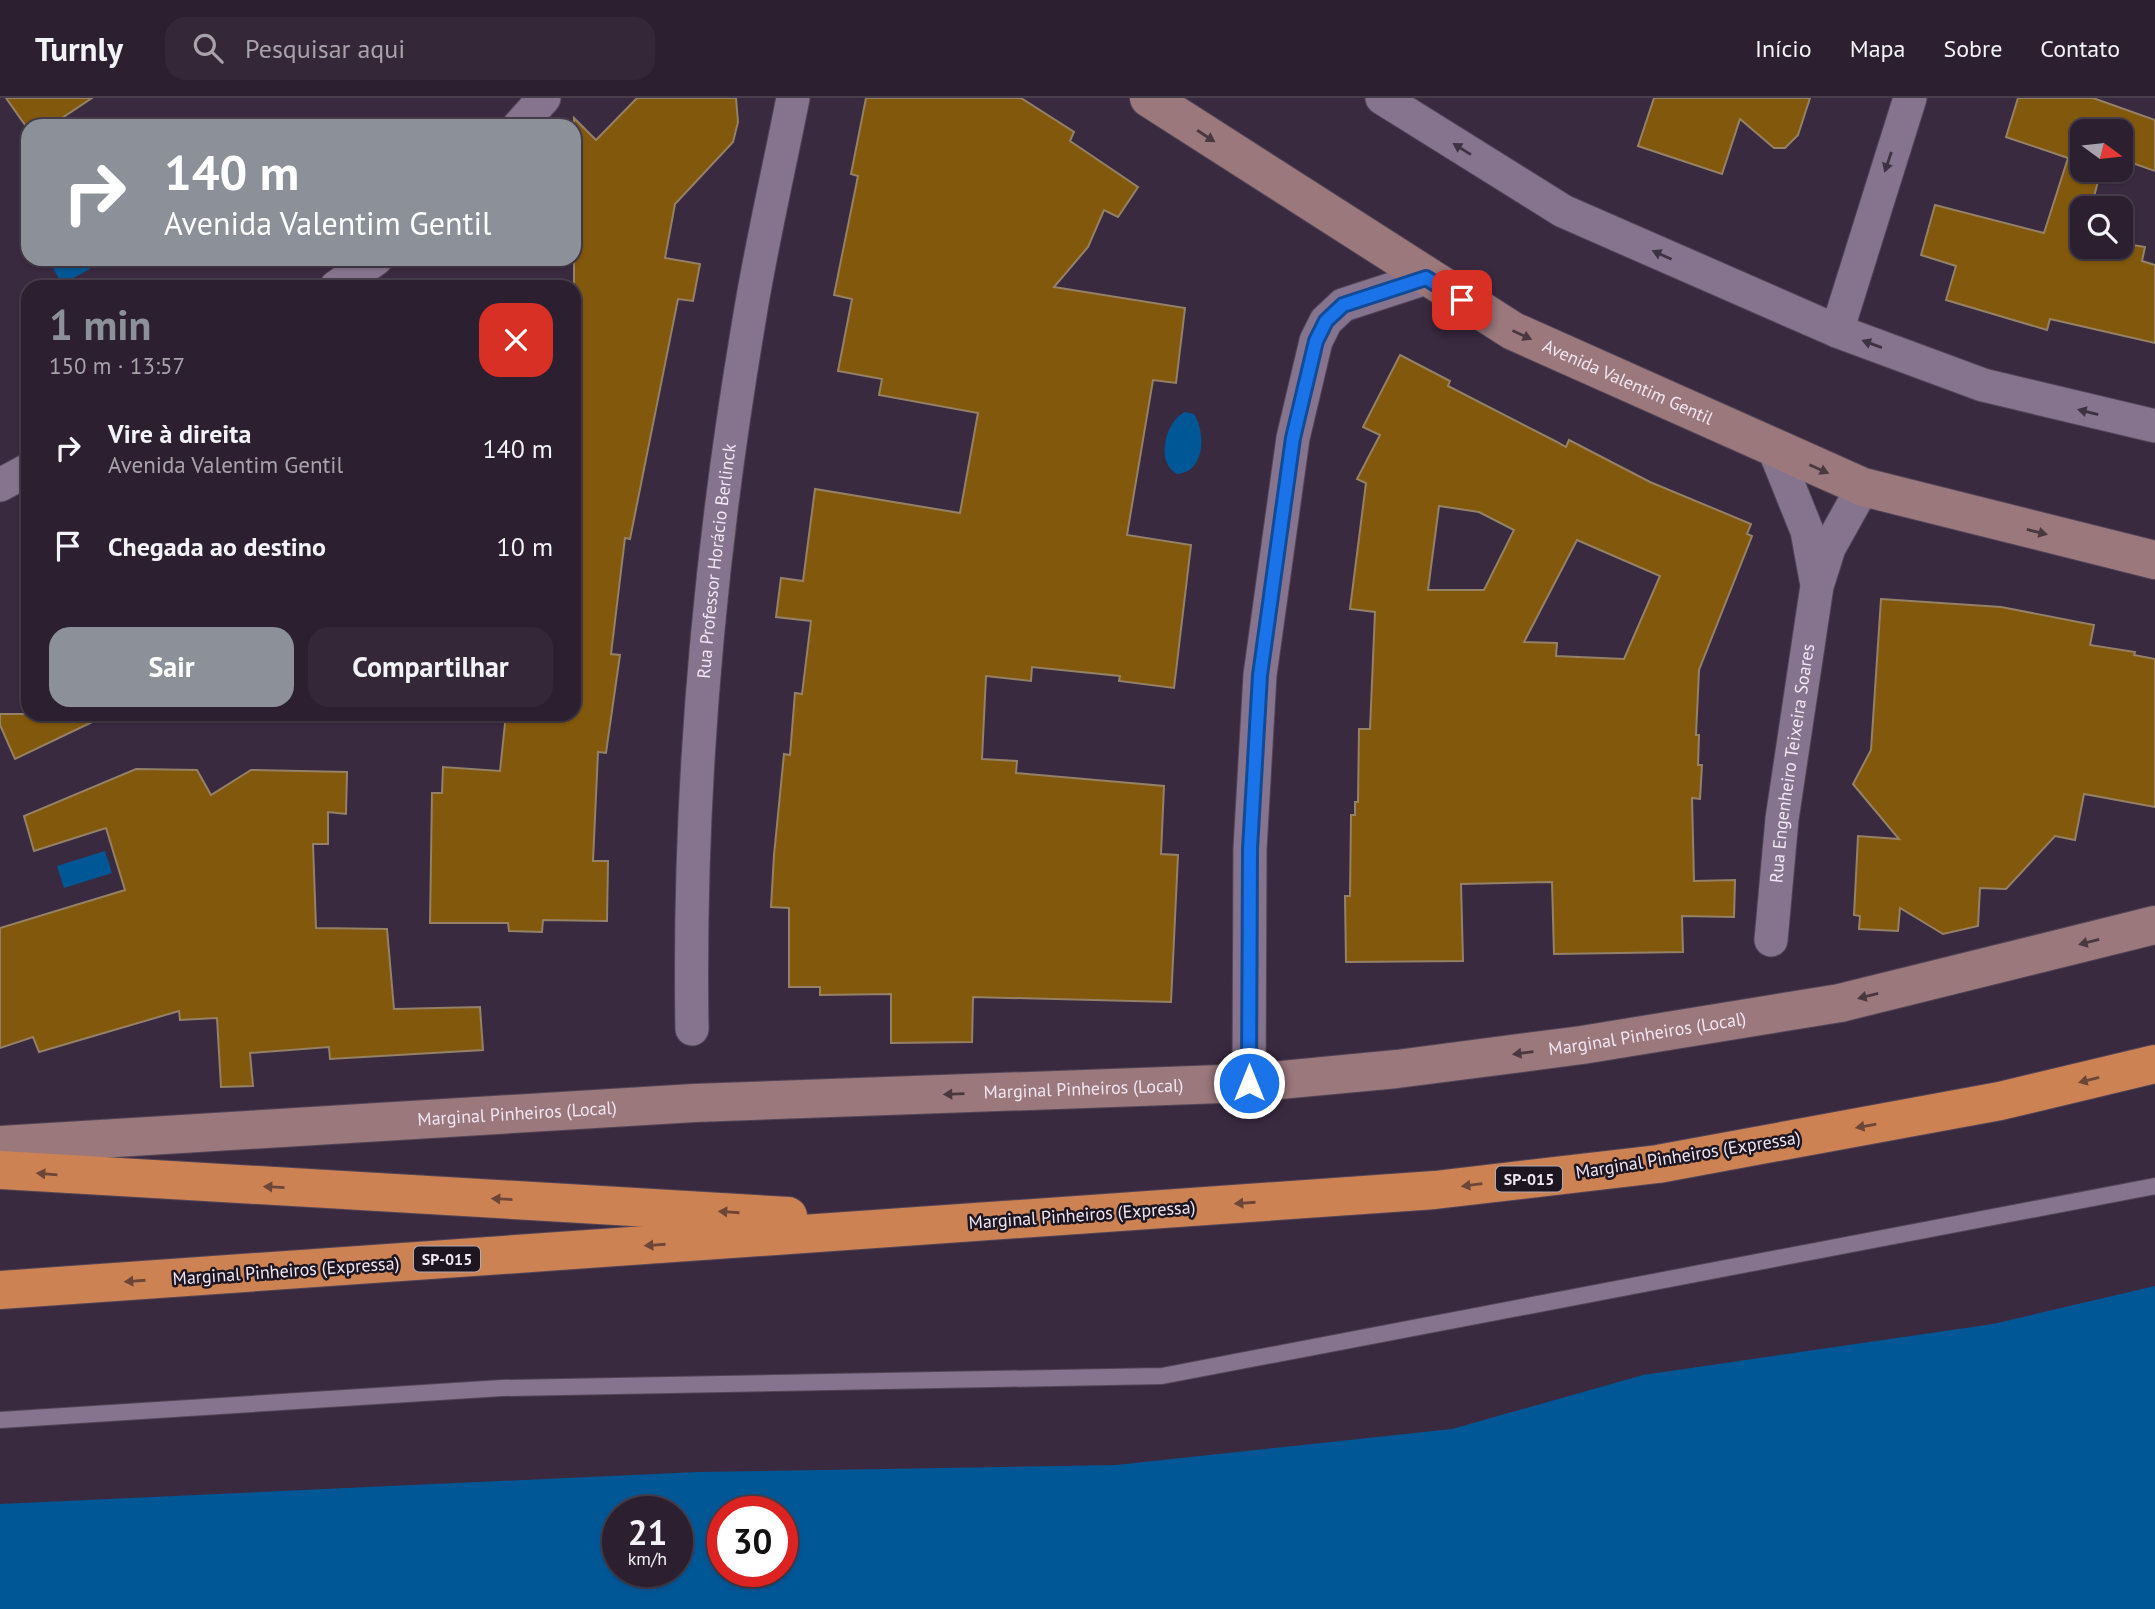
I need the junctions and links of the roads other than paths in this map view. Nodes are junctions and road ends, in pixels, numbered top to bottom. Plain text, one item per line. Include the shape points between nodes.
1 (544, 98) edge
2 (793, 98) edge
3 (1149, 98) edge
4 (1382, 98) edge
5 (1910, 98) edge
6 (525, 119) edge
7 (366, 266) edge
8 (1426, 278) junction
9 (345, 280) edge
10 (1837, 331) junction
11 (2155, 426) edge
12 (1774, 449) junction
13 (21, 474) edge
14 (0, 485) edge
15 (1863, 487) junction
16 (2155, 560) edge
17 (1817, 586) junction
18 (2155, 925) edge
19 (1771, 940) dead end
20 (692, 1029) dead end
21 (2155, 1064) edge
22 (1249, 1083) junction
23 (0, 1145) edge
24 (0, 1170) edge
25 (2155, 1186) edge
26 (894, 1228) junction
27 (0, 1290) edge
28 (0, 1420) edge

1 - 6 street
2 - 20 street, Rua Professor Horácio Berlinck via 748,326 716,546 701,707
3 -> 8 main road, Avenida Valentim Gentil
10 -> 4 street via 1563,211
5 -> 10 street
7 - 9 street
8 -> 12 main road, Avenida Valentim Gentil via 1513,331
8 - 22 street via 1343,305 1326,321 1316,341 1293,438 1260,675 1250,849
11 -> 10 street via 1983,385
12 -> 15 main road, Avenida Valentim Gentil
12 - 17 street, Rua Engenheiro Teixeira Soares via 1807,531
13 - 14 street
15 -> 16 main road, Avenida Valentim Gentil
15 - 17 street, Rua Engenheiro Teixeira Soares via 1829,548
17 - 19 street, Rua Engenheiro Teixeira Soares via 1782,819
18 -> 22 main road, Marginal Pinheiros (Local) via 1840,1003 1582,1045
21 -> 26 highway, Marginal Pinheiros (Expressa) / SP-015 via 2000,1101 1658,1164 1435,1189
22 -> 23 main road, Marginal Pinheiros (Local) via 694,1103
26 -> 24 highway via 727,1211
25 - 28 lane via 1162,1376 502,1388
26 -> 27 highway, Marginal Pinheiros (Expressa) / SP-015

